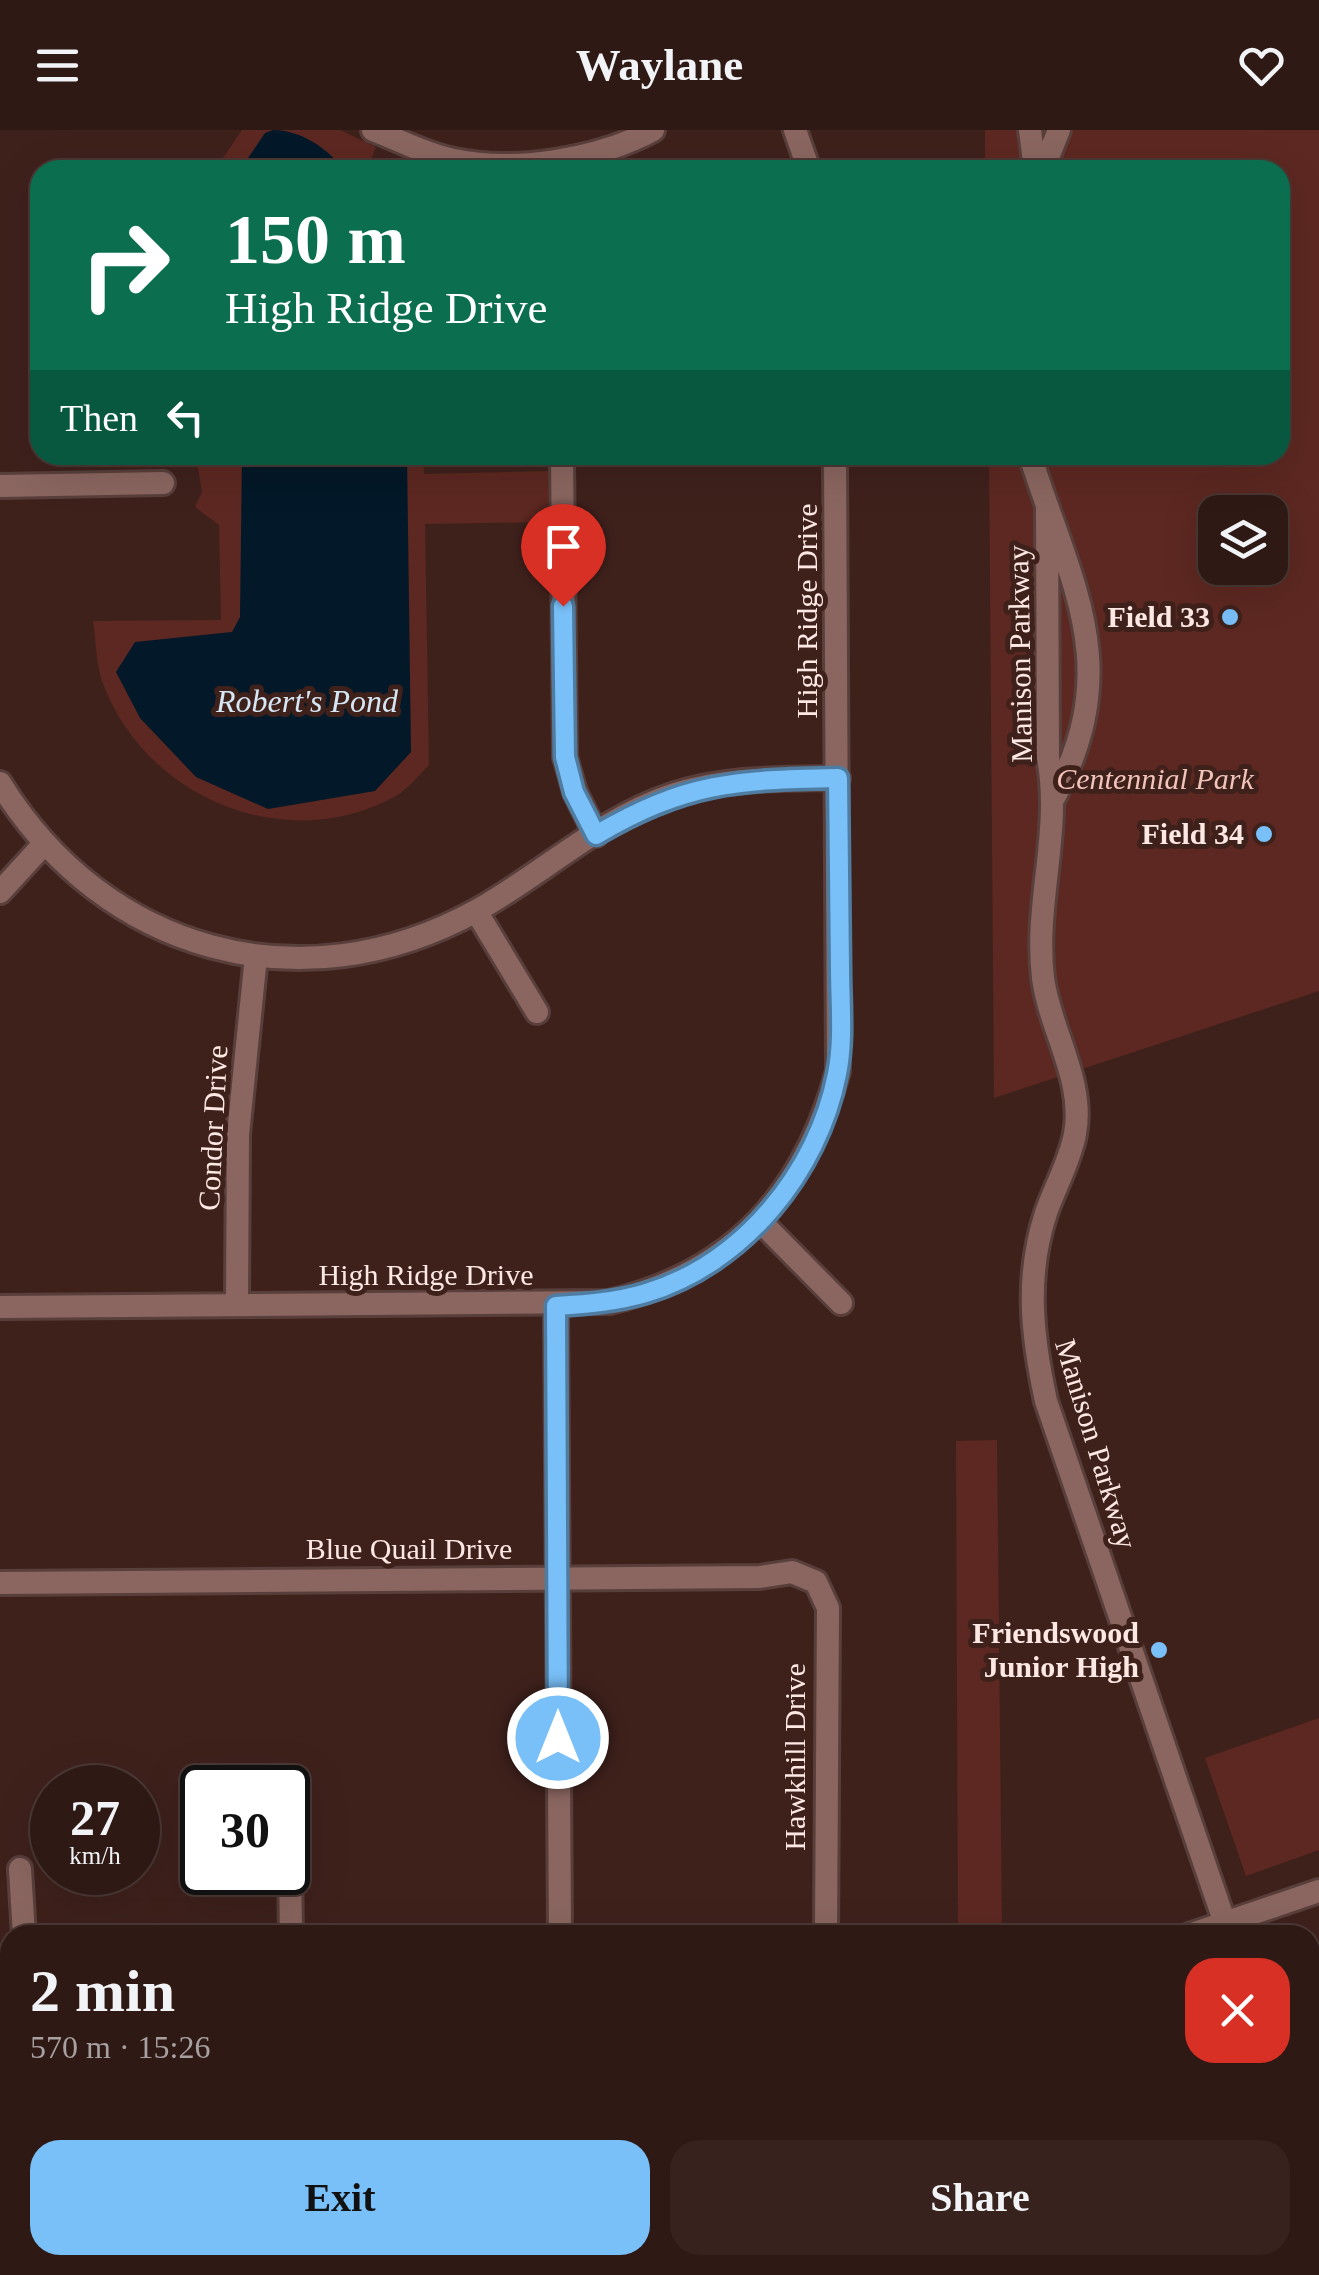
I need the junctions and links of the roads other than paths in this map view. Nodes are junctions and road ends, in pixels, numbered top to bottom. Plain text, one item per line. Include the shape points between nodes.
1 (373, 130) edge
2 (652, 130) edge
3 (795, 130) edge
4 (1030, 130) edge
5 (1059, 130) edge
6 (452, 160) edge
7 (570, 160) edge
8 (806, 160) edge
9 (1034, 160) edge
10 (1048, 160) edge
11 (562, 465) edge
12 (835, 465) edge
13 (1033, 465) edge
14 (163, 483) dead end
15 (0, 486) edge
16 (1048, 510) junction
17 (838, 778) junction
18 (0, 783) edge
19 (1055, 796) junction
20 (596, 835) junction
21 (44, 845) junction
22 (0, 892) edge
23 (476, 911) junction
24 (256, 956) junction
25 (538, 1012) dead end
26 (760, 1221) junction
27 (841, 1303) dead end
28 (237, 1304) junction
29 (556, 1306) junction
30 (0, 1307) edge
31 (557, 1580) junction
32 (0, 1582) edge
33 (816, 1582) joint
34 (20, 1870) dead end
35 (1319, 1891) edge
36 (291, 1895) edge
37 (23, 1925) edge
38 (292, 1925) edge
39 (560, 1925) edge
40 (826, 1925) edge
41 (1226, 1925) edge
42 (1237, 1925) edge

1 - 6 street
2 - 7 street
3 - 8 street
4 - 9 street
5 - 10 street
11 - 20 street via 565,757
12 - 17 street, High Ridge Drive
13 - 16 street, Manison Parkway
14 - 15 street
16 - 19 street, Manison Parkway via 1048,758
16 - 19 street, Manison Parkway via 1078,587 1090,644 1076,757
17 - 20 street via 716,783 639,809
17 - 26 street, High Ridge Drive via 838,1071 813,1147
18 - 21 street
19 - 41 street, Manison Parkway via 1040,948 1053,1025 1077,1101 1076,1133 1040,1232 1031,1331 1046,1401
20 - 23 street
21 - 22 street
21 - 24 street via 113,906 190,941
23 - 24 street via 379,949 323,959
23 - 25 street
24 - 28 street, Condor Drive via 238,1134
26 - 27 street
26 - 29 street, High Ridge Drive via 692,1273 648,1293
28 - 29 street, High Ridge Drive
28 - 30 street, High Ridge Drive
29 - 31 street
31 - 32 street, Blue Quail Drive
31 - 33 street, Blue Quail Drive via 792,1572
31 - 39 street
33 - 40 street, Hawkhill Drive via 828,1608
34 - 37 street
35 - 42 street
36 - 38 street

